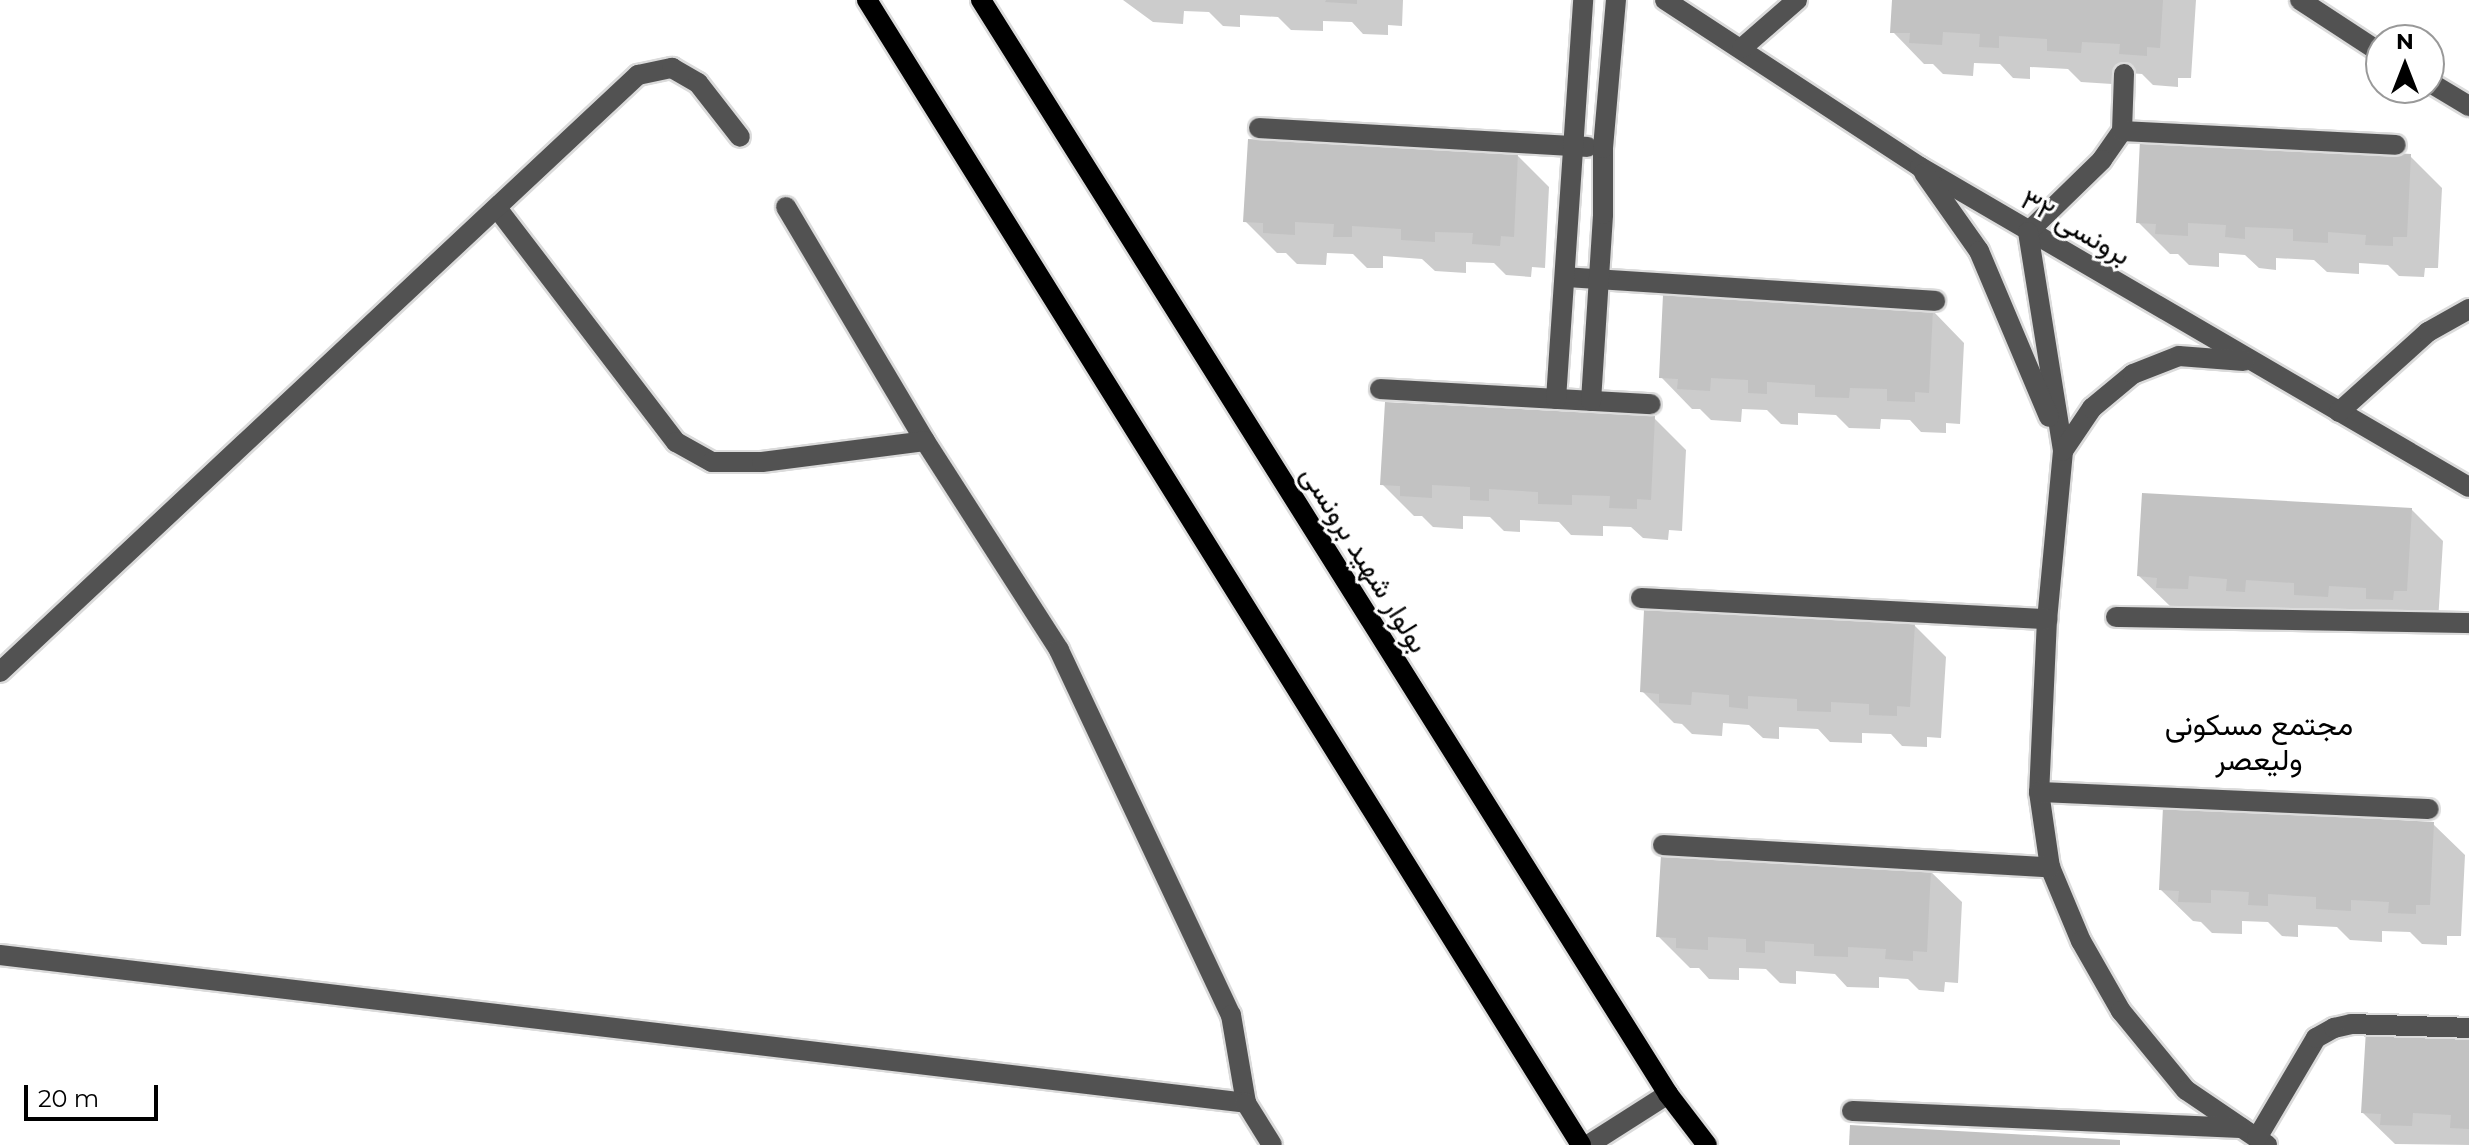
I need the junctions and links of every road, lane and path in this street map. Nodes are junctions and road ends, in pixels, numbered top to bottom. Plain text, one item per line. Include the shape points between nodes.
1 (867, 0) edge
2 (981, 0) edge
3 (1583, 0) edge
4 (1616, 0) edge
5 (1665, 0) edge
6 (1797, 0) edge
7 (2300, 0) edge
8 (2365, 43) edge
9 (1742, 48) junction
10 (2124, 74) dead end
11 (2445, 92) edge
12 (2469, 106) edge
13 (1259, 128) dead end
14 (2122, 131) junction
15 (740, 137) dead end
16 (2396, 145) dead end
17 (1573, 146) junction
18 (1603, 148) junction
19 (1920, 167) junction
20 (786, 207) dead end
21 (497, 208) junction
22 (2028, 232) junction
23 (1565, 277) junction
24 (1599, 279) junction
25 (1935, 301) dead end
26 (2469, 309) edge
27 (2252, 362) junction
28 (1380, 389) dead end
29 (1556, 399) junction
30 (1591, 401) junction
31 (1651, 404) dead end
32 (2339, 412) junction
33 (925, 441) junction
34 (2063, 451) junction
35 (2469, 487) edge
36 (1641, 598) dead end
37 (2116, 617) dead end
38 (2047, 619) junction
39 (2469, 623) edge
40 (0, 672) edge
41 (2039, 792) junction
42 (2429, 809) dead end
43 (1663, 845) dead end
44 (2050, 867) junction
45 (0, 955) edge
46 (2469, 1028) edge
47 (1668, 1094) junction
48 (1246, 1103) junction
49 (1852, 1111) dead end
50 (2255, 1137) edge
51 (1272, 1145) edge
52 (1581, 1145) edge
53 (1588, 1145) edge
54 (1707, 1145) edge

1 - 52 main road
2 - 47 main road, بولوار شهید برونسی
3 - 17 street
4 - 18 street
5 - 9 street, برونسی ۳۲
6 - 9 street
7 - 8 street
9 - 19 street, برونسی ۳۲
10 - 14 street
11 - 12 street
13 - 17 street
14 - 16 street
14 - 22 street via 2102,160
15 - 21 street via 698,83 672,68 638,75
17 - 18 street
17 - 23 street
18 - 24 street
19 - 22 street, برونسی ۳۲
19 - 34 street via 1979,251
20 - 33 street
21 - 33 street via 676,442 688,449 712,462 762,462
21 - 40 street
22 - 27 street, برونسی ۳۲
22 - 34 street
23 - 24 street
23 - 29 street
24 - 25 street
24 - 30 street
26 - 32 street via 2428,332
27 - 32 street, برونسی ۳۲
27 - 34 street via 2179,356 2133,374 2092,408
28 - 29 street
29 - 30 street
30 - 31 street
32 - 35 street, برونسی ۳۲
33 - 48 street via 1059,650 1231,1015
34 - 38 street
36 - 38 street
37 - 39 street
38 - 41 street
41 - 42 street
41 - 44 street
43 - 44 street
44 - 50 street via 2081,941 2121,1011 2186,1090
45 - 48 street
46 - 50 street via 2334,1028 2316,1038
47 - 53 street
47 - 54 main road, بولوار شهید برونسی
48 - 51 street
49 - 50 street

